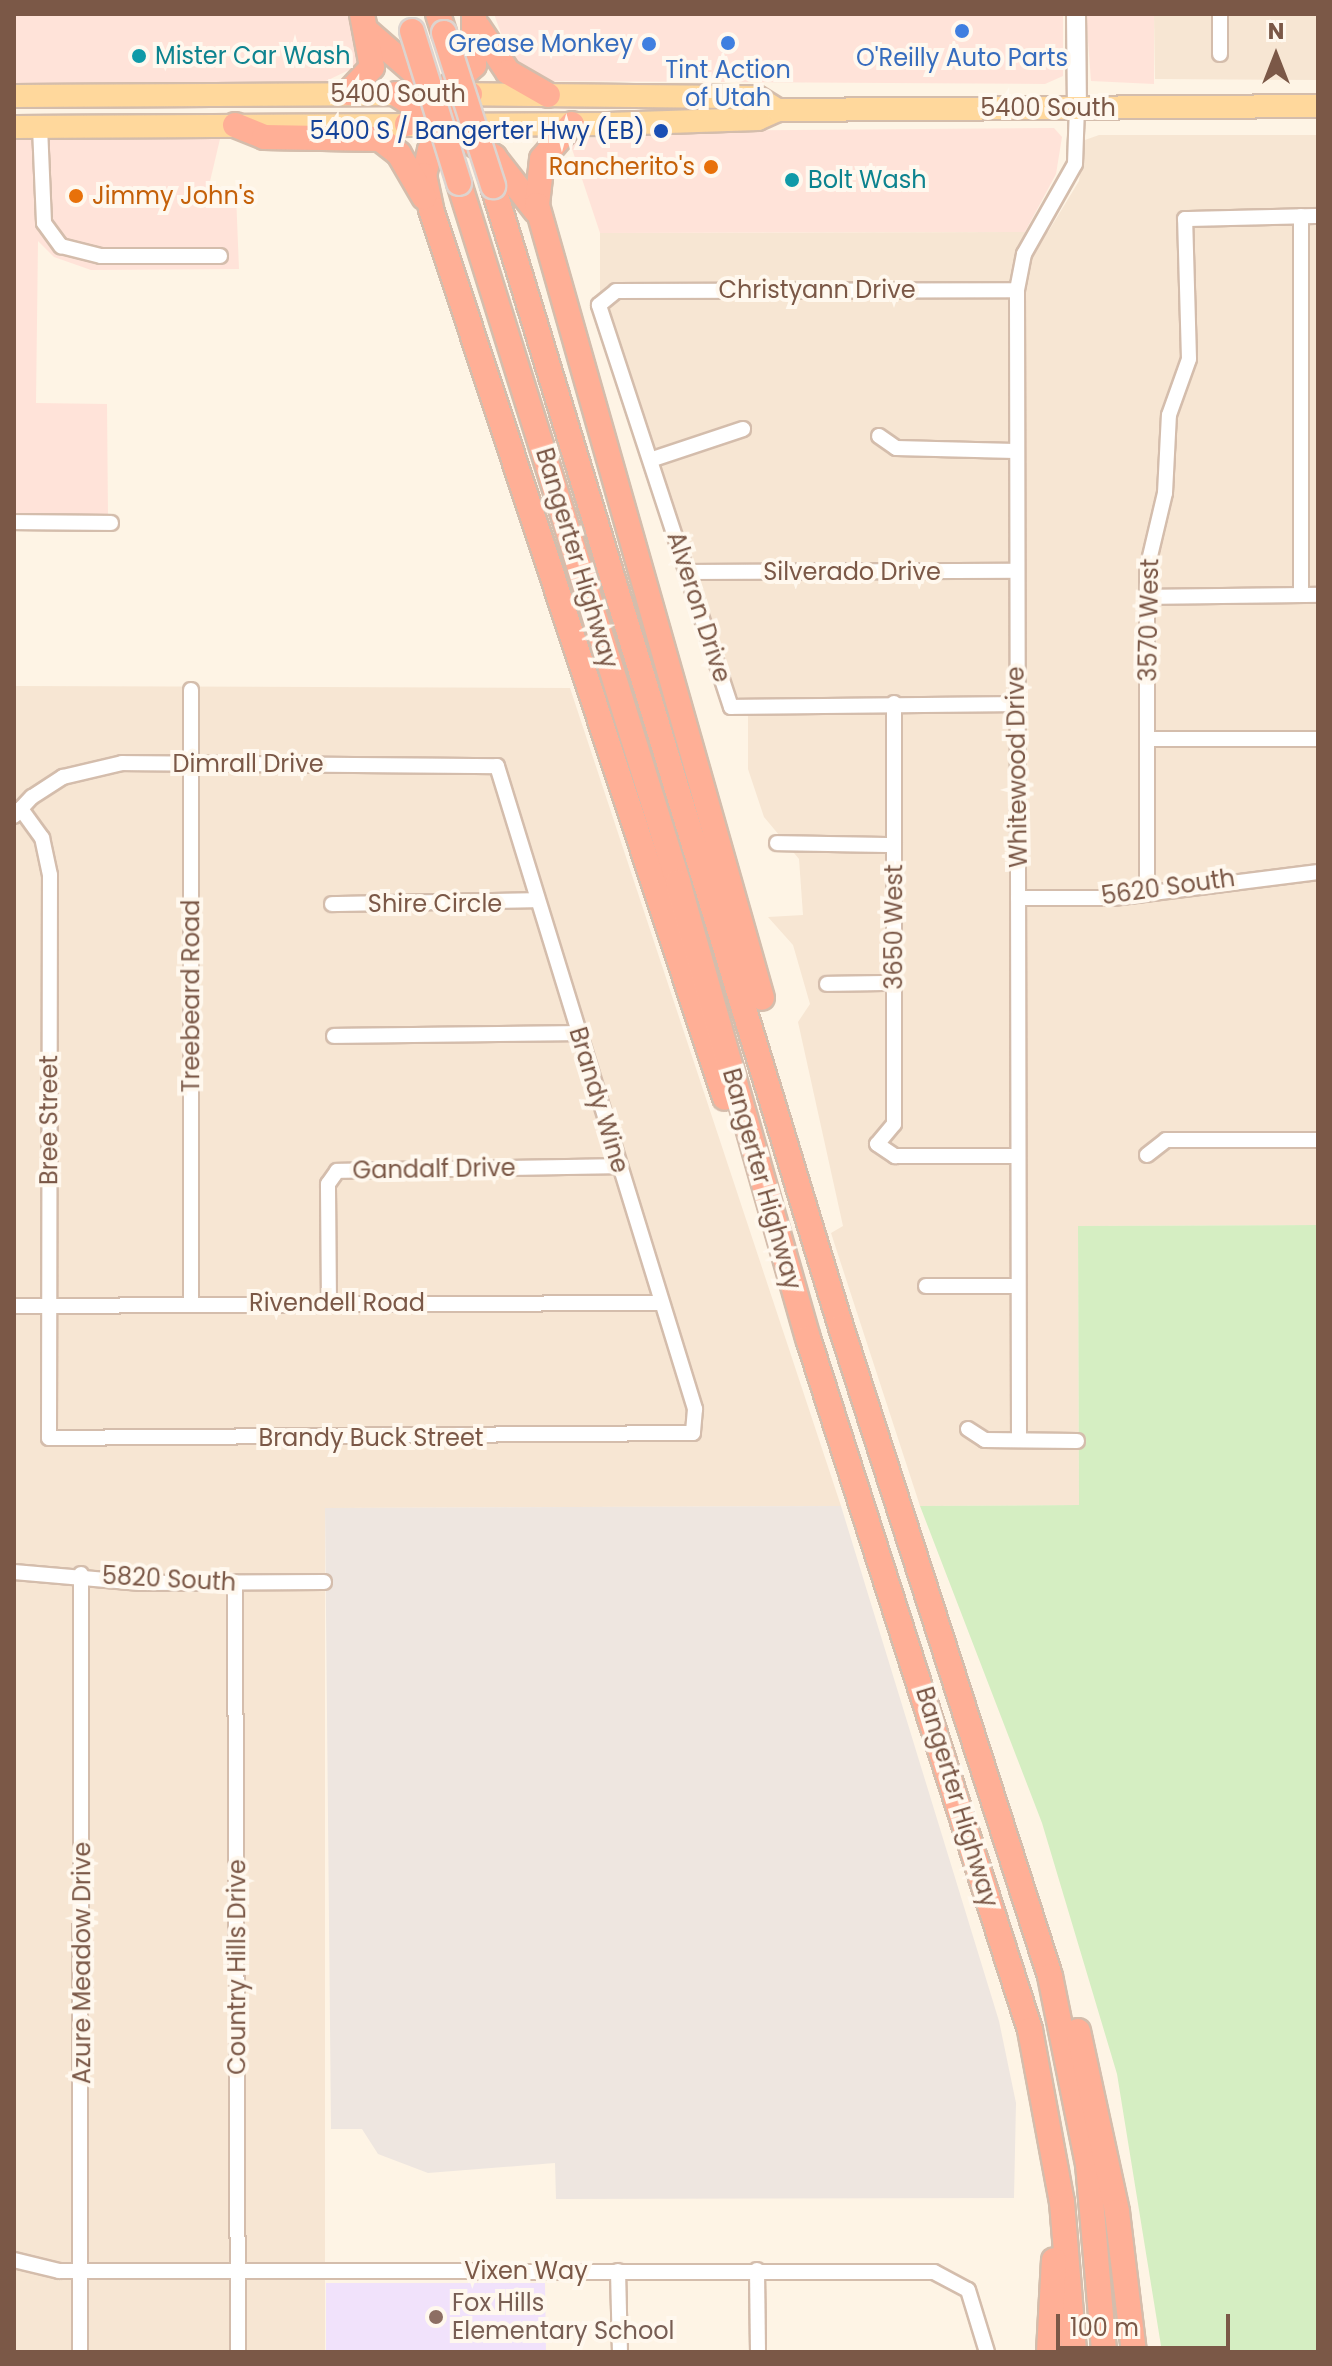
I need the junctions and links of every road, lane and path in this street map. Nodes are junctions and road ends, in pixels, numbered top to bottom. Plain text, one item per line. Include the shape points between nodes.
1 (1076, 14) edge
2 (1220, 14) edge
3 (476, 20) edge
4 (365, 23) edge
5 (409, 23) edge
6 (441, 23) edge
7 (1220, 54) dead end
8 (348, 93) junction
9 (203, 94) junction
10 (396, 94) joint
11 (548, 95) junction
12 (14, 96) edge
13 (67, 96) junction
14 (1318, 106) edge
15 (1077, 107) junction
16 (14, 110) edge
17 (778, 110) junction
18 (445, 111) junction
19 (572, 124) junction
20 (235, 125) junction
21 (14, 127) edge
22 (40, 127) junction
23 (431, 209) junction
24 (1301, 216) junction
25 (1318, 216) edge
26 (539, 217) junction
27 (220, 256) dead end
28 (1017, 290) junction
29 (616, 291) joint
30 (743, 429) dead end
31 (879, 436) dead end
32 (1015, 451) junction
33 (653, 459) junction
34 (14, 522) edge
35 (111, 523) dead end
36 (1016, 571) junction
37 (688, 572) junction
38 (1301, 595) junction
39 (1318, 595) edge
40 (1146, 597) junction
41 (191, 690) dead end
42 (894, 703) junction
43 (1016, 704) junction
44 (1148, 739) junction
45 (1318, 739) edge
46 (191, 764) junction
47 (497, 766) joint
48 (18, 812) edge
49 (777, 843) dead end
50 (894, 845) junction
51 (1318, 872) edge
52 (1147, 891) junction
53 (1018, 898) junction
54 (537, 900) junction
55 (332, 904) dead end
56 (893, 983) junction
57 (827, 984) dead end
58 (578, 1033) junction
59 (334, 1036) dead end
60 (1318, 1140) edge
61 (1147, 1155) dead end
62 (1016, 1156) junction
63 (619, 1166) junction
64 (926, 1286) dead end
65 (1016, 1286) junction
66 (49, 1302) junction
67 (191, 1303) junction
68 (329, 1303) junction
69 (661, 1303) junction
70 (14, 1306) edge
71 (841, 1327) junction
72 (808, 1338) junction
73 (968, 1429) dead end
74 (693, 1433) joint
75 (49, 1438) joint
76 (1019, 1440) junction
77 (1077, 1441) dead end
78 (14, 1572) edge
79 (81, 1574) junction
80 (235, 1582) junction
81 (324, 1582) dead end
82 (1050, 1976) junction
83 (1052, 2134) junction
84 (14, 2260) edge
85 (757, 2270) junction
86 (81, 2271) junction
87 (238, 2271) junction
88 (618, 2271) junction
89 (80, 2352) edge
90 (238, 2352) edge
91 (620, 2352) edge
92 (758, 2352) edge
93 (987, 2352) edge
94 (1049, 2352) edge
95 (1074, 2352) edge
96 (1104, 2352) edge
97 (1134, 2352) edge

1 - 15 street
2 - 7 street
3 - 11 highway via 508,72
3 - 18 highway via 474,65
4 - 8 highway via 371,72
4 - 18 highway
5 - 72 highway, Bangerter Highway, bridge via 678,882
6 - 71 highway, Bangerter Highway, bridge
8 - 9 main road, 5400 South
8 - 10 main road, 5400 South
9 - 13 main road, 5400 South
9 - 22 main road via 175,107 76,113
10 - 18 highway
11 - 17 main road, 5400 South via 757,97
11 - 18 main road, 5400 South
12 - 13 main road, 5400 South
13 - 16 main road via 37,110
14 - 15 main road, 5400 South
15 - 17 main road, 5400 South
15 - 28 street, Whitewood Drive via 1075,164 1024,254
17 - 19 main road, 5400 South via 758,119
18 - 19 main road, 5400 South
18 - 20 main road, 5400 South
18 - 23 highway via 424,175
18 - 26 highway via 500,164
19 - 26 highway via 540,165
20 - 22 main road, 5400 South
20 - 23 highway via 264,137 380,139 398,152
21 - 22 main road, 5400 South
22 - 27 street via 44,223 61,246 101,256
23 - 72 highway
24 - 25 street
24 - 38 street
24 - 40 street, 3570 West via 1185,219 1189,359 1166,431 1165,493
26 - 71 highway via 723,852
28 - 29 street, Christyann Drive
28 - 32 street, Whitewood Drive
29 - 33 street, Alveron Drive via 599,305 601,315
30 - 33 street
31 - 32 street via 896,448
32 - 36 street, Whitewood Drive
33 - 37 street, Alveron Drive
34 - 35 street
36 - 37 street, Silverado Drive
36 - 43 street, Whitewood Drive
37 - 42 street, Alveron Drive via 731,707
38 - 39 street
38 - 40 street
40 - 44 street, 3570 West
41 - 46 street, Treebeard Road
42 - 43 street, Alveron Drive
42 - 50 street, 3650 West
43 - 53 street, Whitewood Drive
44 - 45 street
44 - 52 street, 3570 West
46 - 47 street, Dimrall Drive
46 - 48 street, Dimrall Drive via 82,770
46 - 67 street, Treebeard Road
47 - 54 street, Brandy Wine
48 - 66 street, Bree Street via 42,838 50,875
49 - 50 street
50 - 56 street, 3650 West
51 - 52 street, 5620 South
52 - 53 street, 5620 South
53 - 62 street, Whitewood Drive
54 - 55 street, Shire Circle
54 - 58 street, Brandy Wine
56 - 57 street
56 - 62 street, 3650 West via 894,1124 877,1144 895,1156
58 - 59 street
58 - 63 street, Brandy Wine
60 - 61 street via 1166,1140
62 - 65 street, Whitewood Drive
63 - 68 street, Gandalf Drive via 337,1171 328,1184
63 - 69 street, Brandy Wine
64 - 65 street
65 - 76 street, Whitewood Drive
66 - 67 street, Rivendell Road
66 - 70 street, Rivendell Road
66 - 75 street, Bree Street
67 - 68 street, Rivendell Road
68 - 69 street, Rivendell Road
69 - 74 street, Brandy Wine via 695,1409
71 - 82 highway, Bangerter Highway
72 - 83 highway, Bangerter Highway via 1030,2030
73 - 76 street via 985,1440
74 - 75 street, Brandy Buck Street
76 - 77 street
78 - 79 street, 5820 South
79 - 80 street, 5820 South
79 - 86 street, Azure Meadow Drive
80 - 81 street, 5820 South
80 - 87 street, Country Hills Drive
82 - 96 highway, Bangerter Highway via 1088,2164
82 - 97 highway via 1070,2009 1091,2078
83 - 94 highway
83 - 95 highway, Bangerter Highway
84 - 86 street, Vixen Way
85 - 88 street, Vixen Way
85 - 92 street
85 - 93 street, Vixen Way via 952,2276 972,2299
86 - 87 street, Vixen Way
86 - 89 street, Azure Meadow Drive
87 - 88 street, Vixen Way
87 - 90 street, Country Hills Drive
88 - 91 street

